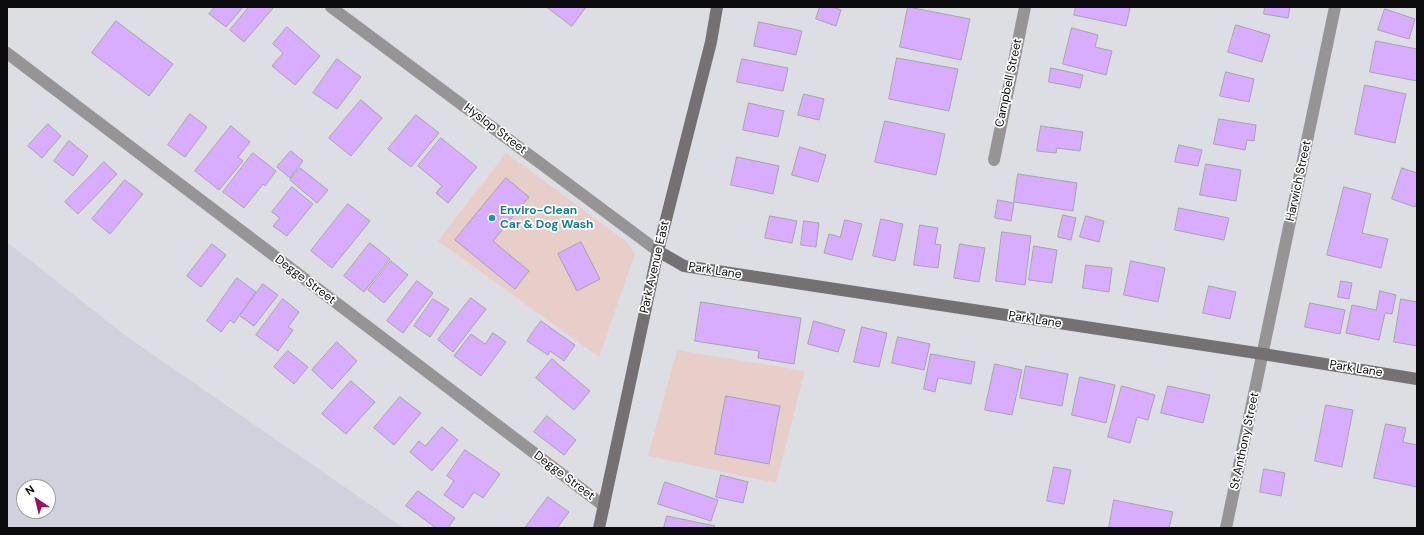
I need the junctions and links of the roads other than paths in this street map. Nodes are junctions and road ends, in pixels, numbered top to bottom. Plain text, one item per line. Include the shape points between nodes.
1 (331, 7) edge
2 (718, 7) edge
3 (1025, 7) edge
4 (1335, 7) edge
5 (7, 54) edge
6 (994, 160) dead end
7 (658, 250) junction
8 (1263, 354) junction
9 (1417, 379) edge
10 (604, 506) junction
11 (599, 528) edge
12 (1226, 528) edge

1 - 7 street, Hyslop Street
2 - 7 street, Park Avenue East
3 - 6 street, Campbell Street
4 - 8 street, Harwich Street
5 - 10 street, Degge Street
7 - 8 street, Park Lane via 684,266
7 - 10 street, Park Avenue East
8 - 9 street, Park Lane
8 - 12 street, St Anthony Street
10 - 11 street, Park Avenue East

